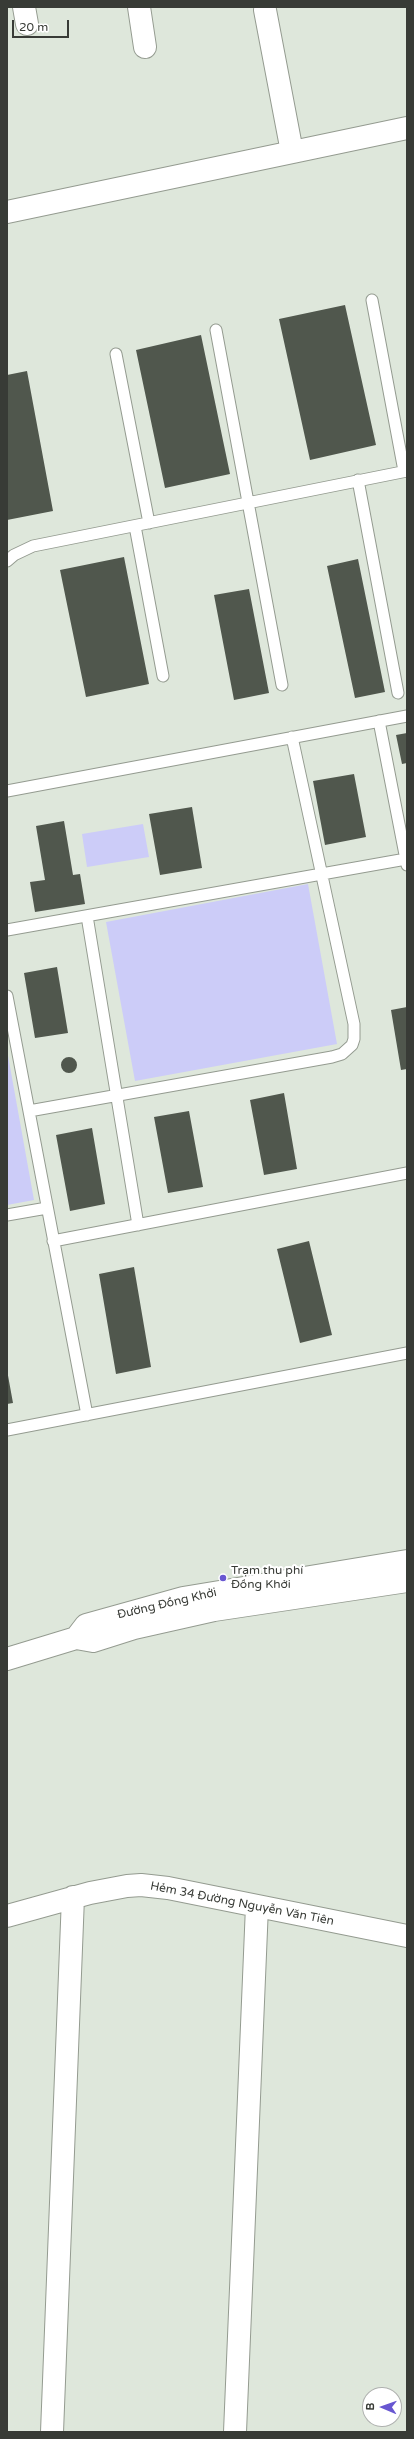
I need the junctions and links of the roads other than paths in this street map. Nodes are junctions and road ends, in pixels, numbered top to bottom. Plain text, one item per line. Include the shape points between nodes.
1 (139, 7) edge
2 (265, 10) dead end
3 (145, 47) dead end
4 (407, 128) edge
5 (292, 152) junction
6 (7, 211) edge
7 (372, 300) dead end
8 (216, 330) dead end
9 (116, 354) dead end
10 (406, 471) edge
11 (358, 480) junction
12 (248, 503) junction
13 (150, 523) junction
14 (135, 526) junction
15 (7, 561) edge
16 (163, 676) dead end
17 (282, 685) dead end
18 (398, 693) dead end
19 (407, 716) edge
20 (379, 721) junction
21 (292, 737) junction
22 (7, 791) edge
23 (406, 857) edge
24 (321, 874) junction
25 (87, 916) junction
26 (7, 930) edge
27 (7, 996) edge
28 (116, 1095) junction
29 (29, 1111) junction
30 (407, 1173) edge
31 (47, 1208) junction
32 (7, 1215) edge
33 (138, 1225) junction
34 (53, 1241) junction
35 (407, 1353) edge
36 (87, 1415) junction
37 (7, 1430) edge
38 (407, 1561) edge
39 (407, 1581) edge
40 (76, 1638) junction
41 (7, 1659) edge
42 (73, 1898) junction
43 (257, 1906) junction
44 (7, 1916) edge
45 (407, 1936) edge
46 (52, 2432) edge
47 (235, 2432) edge

1 - 3 street
2 - 5 street
4 - 5 street
5 - 6 street
7 - 10 lane
8 - 12 lane
9 - 13 lane
10 - 11 lane
11 - 12 lane
11 - 18 lane
12 - 13 lane
12 - 17 lane
13 - 14 lane
14 - 15 lane via 33,546
14 - 16 lane
19 - 20 lane
20 - 21 lane
20 - 23 lane
21 - 22 lane
21 - 24 lane
23 - 24 lane
24 - 25 lane
24 - 28 lane via 354,1024 354,1039 348,1050 332,1057
25 - 26 lane
25 - 28 lane
27 - 29 lane
28 - 29 lane
28 - 33 lane
29 - 31 lane
30 - 33 lane
31 - 32 lane
31 - 34 lane
33 - 34 lane
34 - 36 lane
35 - 36 lane
36 - 37 lane
38 - 40 street, Đường Đồng Khởi via 183,1598 86,1625
39 - 40 street, Đường Đồng Khởi via 214,1610 134,1628 93,1641
40 - 41 street, Đường Đồng Khởi
42 - 43 street, Hẻm 34 Đường Nguyễn Văn Tiên via 121,1887 147,1886
42 - 44 street, Hẻm 34 Đường Nguyễn Văn Tiên
42 - 46 street
43 - 45 street, Hẻm 34 Đường Nguyễn Văn Tiên
43 - 47 street

